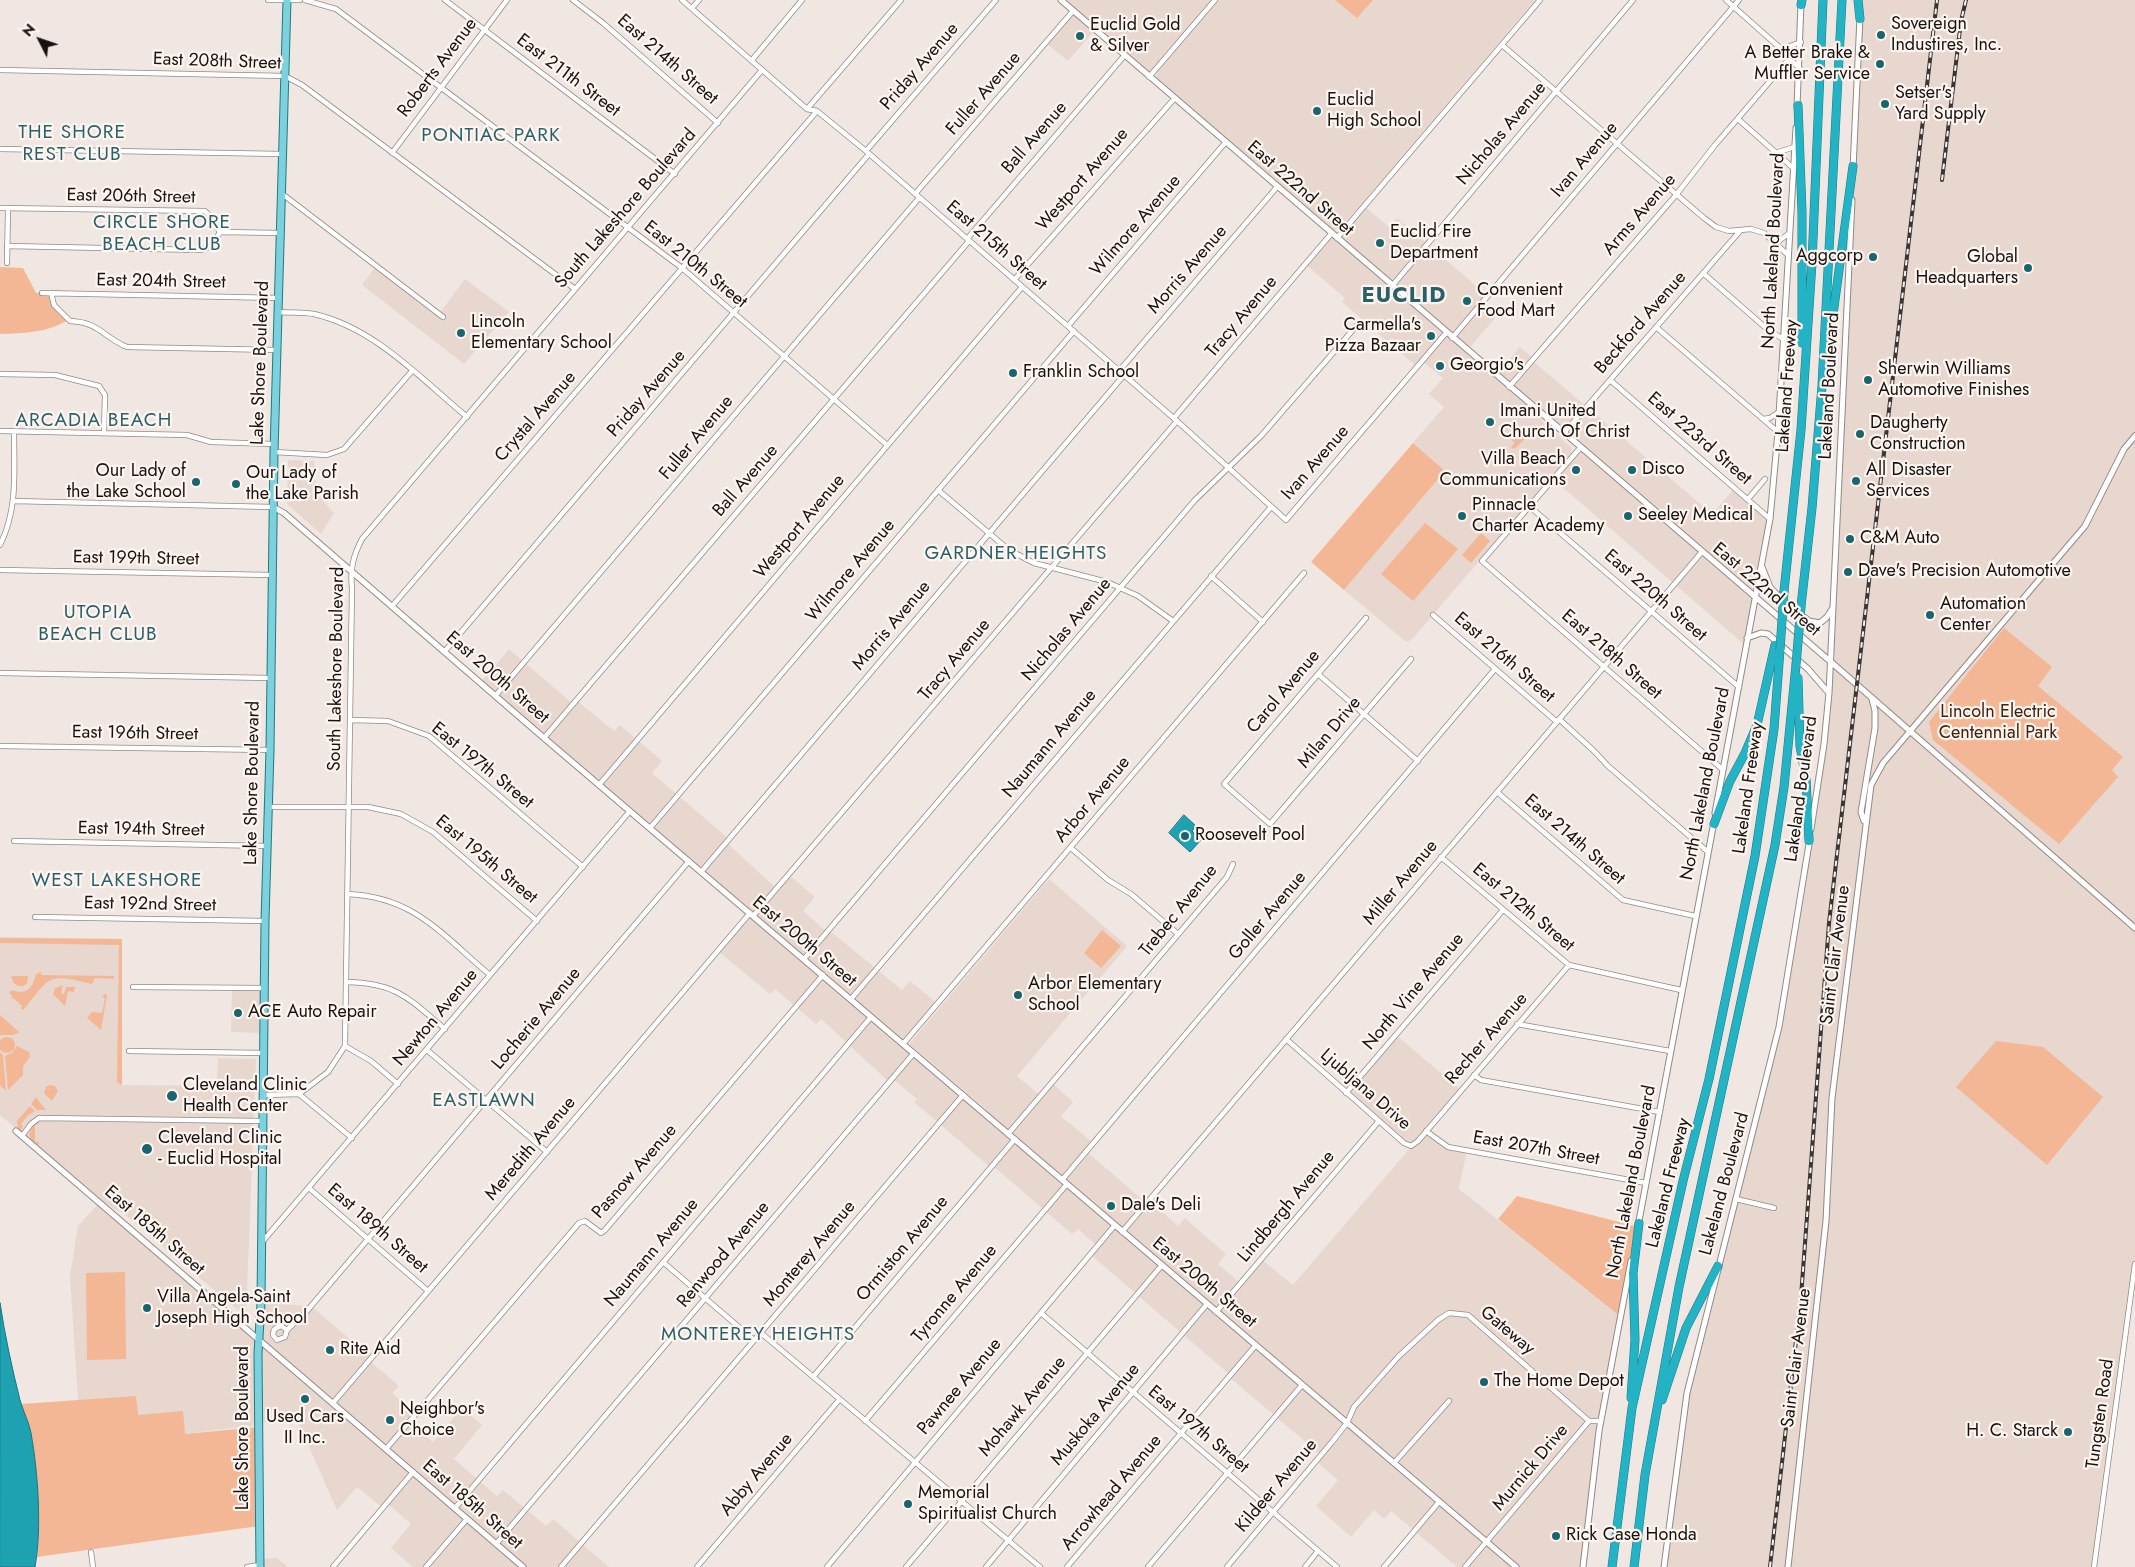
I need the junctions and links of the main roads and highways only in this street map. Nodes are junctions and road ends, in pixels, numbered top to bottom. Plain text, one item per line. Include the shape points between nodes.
1 (286, 0) edge
2 (1823, 0) edge
3 (1842, 0) edge
4 (1860, 0) edge
5 (1860, 19) road end
6 (1798, 105) road end
7 (1853, 166) road end
8 (1804, 376) junction
9 (1822, 386) junction
10 (1777, 648) junction
11 (1796, 665) junction
12 (1714, 824) road end
13 (1809, 841) road end
14 (1638, 1223) road end
15 (1718, 1266) road end
16 (1632, 1408) junction
17 (1645, 1475) junction
18 (260, 1566) edge
19 (1612, 1567) edge
20 (1634, 1567) edge

1 - 18 main road, Lake Shore Boulevard via 265,921 258,1360
2 - 8 highway, Lakeland Freeway
3 - 9 highway, Lakeland Freeway
4 - 5 highway
6 - 8 highway
7 - 9 highway
8 - 10 highway, Lakeland Freeway, bridge
9 - 11 highway, Lakeland Freeway, bridge
10 - 12 highway via 1757,725
10 - 16 highway, Lakeland Freeway via 1774,729 1755,856 1709,1079
11 - 13 highway
11 - 17 highway, Lakeland Freeway via 1775,845 1683,1268
14 - 16 highway via 1633,1273
15 - 17 highway via 1686,1328 1662,1398
16 - 19 highway, Lakeland Freeway
17 - 20 highway, Lakeland Freeway

